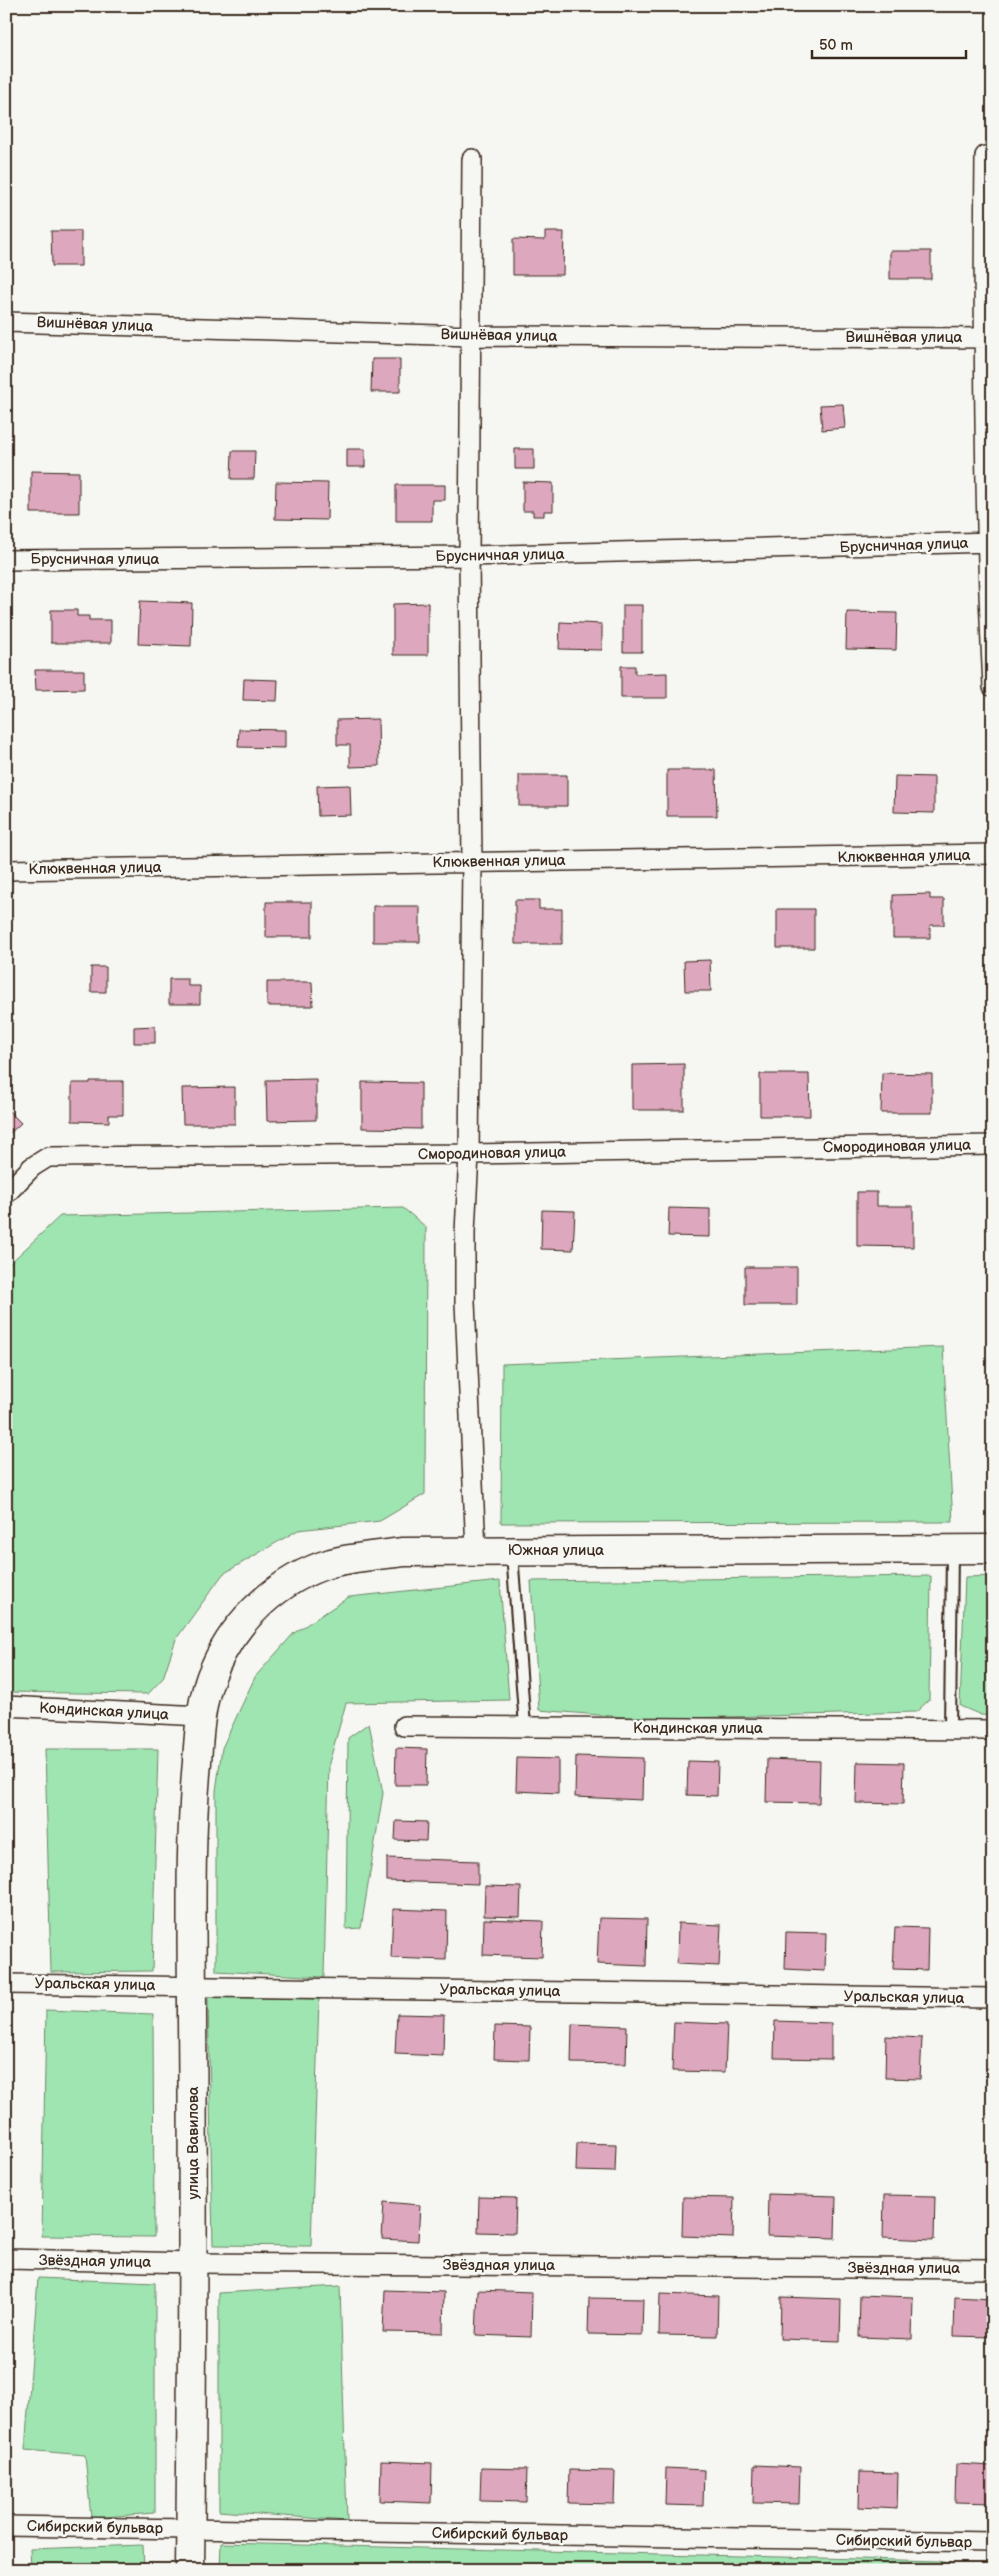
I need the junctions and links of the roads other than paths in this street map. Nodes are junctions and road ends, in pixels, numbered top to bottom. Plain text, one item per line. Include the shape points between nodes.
1 (985, 156) dead end
2 (472, 159) dead end
3 (6, 322) edge
4 (472, 336) junction
5 (988, 338) edge
6 (989, 542) edge
7 (469, 556) junction
8 (6, 560) edge
9 (993, 687) edge
10 (993, 854) edge
11 (472, 862) junction
12 (6, 870) edge
13 (993, 1145) edge
14 (469, 1154) junction
15 (6, 1194) edge
16 (952, 1549) junction
17 (993, 1549) edge
18 (512, 1550) junction
19 (476, 1551) junction
20 (6, 1706) edge
21 (201, 1716) junction
22 (404, 1726) dead end
23 (525, 1727) junction
24 (950, 1730) junction
25 (993, 1730) edge
26 (6, 1984) edge
27 (192, 1985) junction
28 (993, 1998) edge
29 (6, 2259) edge
30 (194, 2263) junction
31 (993, 2269) edge
32 (6, 2526) edge
33 (190, 2529) junction
34 (993, 2542) edge
35 (190, 2570) edge

1 - 5 street
2 - 4 street
3 - 4 street, Вишнёвая улица
4 - 5 street, Вишнёвая улица
4 - 7 street
5 - 6 street
6 - 7 street, Брусничная улица
6 - 9 street
7 - 8 street, Брусничная улица
7 - 11 street
10 - 11 street, Клюквенная улица
11 - 12 street, Клюквенная улица
11 - 14 street
13 - 14 street, Смородиновая улица
14 - 15 street, Смородиновая улица via 48,1156 32,1167
14 - 19 street via 464,1302
16 - 17 street, Южная улица
16 - 18 street, Южная улица
16 - 24 lane
18 - 19 street, Южная улица
18 - 23 lane
19 - 21 street, Южная улица via 364,1556 301,1575 257,1607 237,1630 214,1668
20 - 21 street, Кондинская улица
21 - 27 street, улица Вавилова via 193,1829
22 - 23 street, Кондинская улица
23 - 24 street, Кондинская улица
24 - 25 street, Кондинская улица
26 - 27 street, Уральская улица
27 - 28 street, Уральская улица
27 - 30 street, улица Вавилова
29 - 30 street, Звёздная улица
30 - 31 street, Звёздная улица
30 - 33 street, улица Вавилова
32 - 33 street, Сибирский бульвар
33 - 34 street, Сибирский бульвар
33 - 35 street, улица Вавилова

